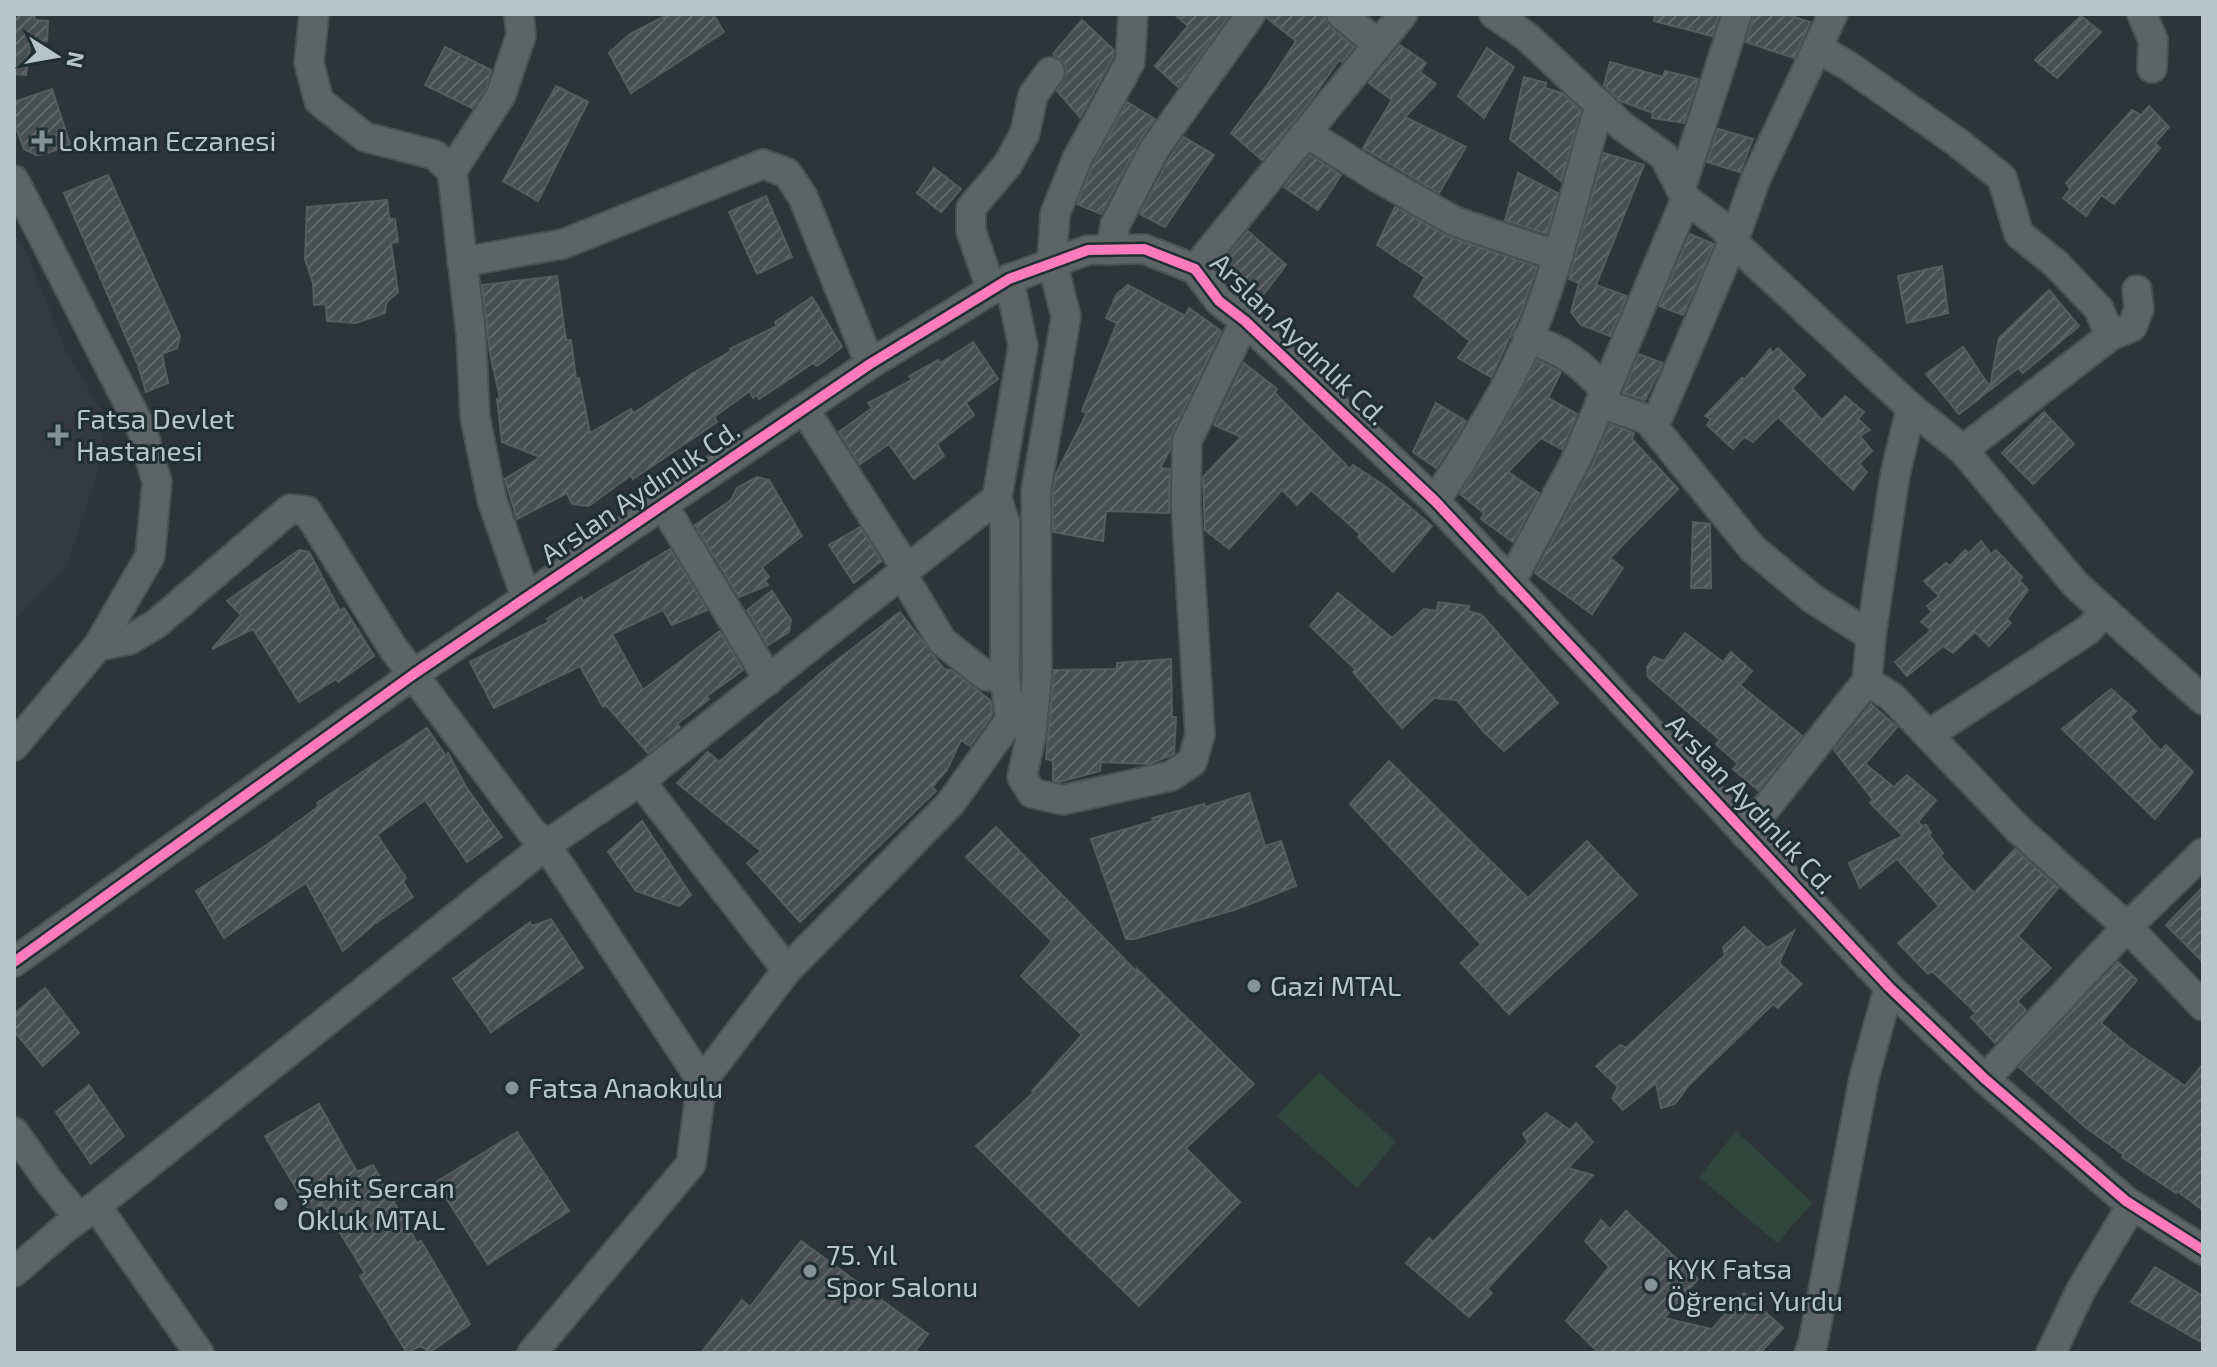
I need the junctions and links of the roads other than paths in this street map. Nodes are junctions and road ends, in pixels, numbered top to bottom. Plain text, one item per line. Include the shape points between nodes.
1 (314, 14) edge
2 (519, 14) edge
3 (1133, 14) edge
4 (1251, 14) edge
5 (1341, 14) edge
6 (1403, 14) edge
7 (1494, 14) edge
8 (1737, 14) edge
9 (1833, 14) edge
10 (2142, 14) edge
11 (1378, 44) junction
12 (1817, 48) junction
13 (2152, 68) dead end
14 (1050, 72) dead end
15 (1600, 105) junction
16 (1306, 133) junction
17 (452, 171) junction
18 (14, 180) edge
19 (1683, 193) junction
20 (1733, 242) junction
21 (1111, 250) junction
22 (1558, 256) junction
23 (1052, 261) junction
24 (462, 262) junction
25 (1195, 269) junction
26 (1000, 284) junction
27 (2137, 290) dead end
28 (1245, 321) junction
29 (2110, 336) junction
30 (1527, 339) junction
31 (870, 364) junction
32 (1602, 397) junction
33 (1911, 408) junction
34 (804, 409) junction
35 (1647, 419) junction
36 (1963, 450) junction
37 (997, 498) junction
38 (1435, 501) junction
39 (663, 505) junction
40 (904, 570) junction
41 (1510, 583) junction
42 (526, 598) junction
43 (2105, 611) junction
44 (1871, 636) junction
45 (98, 646) junction
46 (414, 674) junction
47 (1005, 677) junction
48 (769, 680) junction
49 (1867, 681) junction
50 (2203, 700) edge
51 (1928, 735) junction
52 (14, 746) edge
53 (640, 781) junction
54 (1745, 834) junction
55 (546, 845) junction
56 (2203, 853) edge
57 (2127, 927) junction
58 (14, 962) edge
59 (787, 970) junction
60 (1889, 987) junction
61 (2203, 1006) edge
62 (1985, 1079) junction
63 (702, 1081) junction
64 (14, 1132) edge
65 (2132, 1205) junction
66 (88, 1212) junction
67 (2203, 1250) edge
68 (14, 1272) edge
69 (199, 1353) edge
70 (532, 1353) edge
71 (1809, 1353) edge
72 (2051, 1353) edge

1 - 17 street via 309,63 319,101 365,137 435,155
2 - 17 street via 521,36 501,95
3 - 23 street via 1130,62 1077,159 1055,214
4 - 21 street via 1155,148 1115,225
5 - 11 street
6 - 11 street
7 - 15 street via 1526,36
8 - 19 street
9 - 12 street
10 - 13 street via 2153,40
11 - 16 street
12 - 20 street via 1756,178
12 - 29 street via 2002,178 2019,234 2099,309
14 - 26 street via 1033,95 1025,133 1008,164 971,208 971,231
15 - 19 street via 1664,156
15 - 22 street
16 - 22 street via 1454,221
16 - 25 street
17 - 24 street
18 - 45 street via 142,430 157,482 150,556
19 - 20 street
19 - 32 street
20 - 33 street
20 - 35 street via 1659,415
21 - 23 street, Arslan Aydınlık Cd. via 1088,250
21 - 25 street, Arslan Aydınlık Cd. via 1144,249
22 - 30 street
23 - 26 street, Arslan Aydınlık Cd.
23 - 28 street via 1066,317 1036,490 1037,677 1022,777 1032,793 1062,800 1171,776 1192,762 1200,735 1187,441
24 - 31 street via 563,244 763,164 787,173 803,197
24 - 42 street via 475,417 492,500
25 - 28 street, Arslan Aydınlık Cd. via 1219,301
26 - 31 street, Arslan Aydınlık Cd.
26 - 37 street via 1023,346
27 - 29 street via 2139,309 2132,327
28 - 38 street, Arslan Aydınlık Cd.
29 - 36 street
30 - 32 street via 1580,364
30 - 38 street via 1484,428
31 - 34 street, Arslan Aydınlık Cd.
32 - 35 street
32 - 41 street via 1577,458
33 - 36 street
33 - 44 street via 1895,475
34 - 39 street, Arslan Aydınlık Cd.
34 - 40 street
35 - 44 street via 1752,548 1813,599
36 - 43 street via 2075,584
37 - 40 street
37 - 47 street via 1005,523
38 - 41 street, Arslan Aydınlık Cd.
39 - 42 street, Arslan Aydınlık Cd.
39 - 48 street
40 - 47 street via 942,641 986,676
40 - 48 street
41 - 54 street, Arslan Aydınlık Cd.
42 - 46 street, Arslan Aydınlık Cd.
43 - 50 street
43 - 51 street via 2088,630
44 - 49 street
45 - 46 street via 129,640 156,624 290,509 307,511 317,524
45 - 52 street
46 - 55 street
46 - 58 street, Arslan Aydınlık Cd.
47 - 59 street via 1010,720 990,752 950,804
48 - 53 street
49 - 51 street via 1892,697
49 - 54 street
51 - 57 street via 2017,828
53 - 55 street
53 - 59 street
54 - 60 street, Arslan Aydınlık Cd.
55 - 63 street
55 - 66 street
56 - 57 street
57 - 61 street
57 - 62 street
59 - 63 street
60 - 62 street, Arslan Aydınlık Cd.
60 - 71 street via 1864,1078
62 - 65 street, Arslan Aydınlık Cd.
63 - 70 street via 691,1164
64 - 66 street via 48,1180
65 - 67 street, Arslan Aydınlık Cd.
65 - 72 street
66 - 68 street
66 - 69 street

